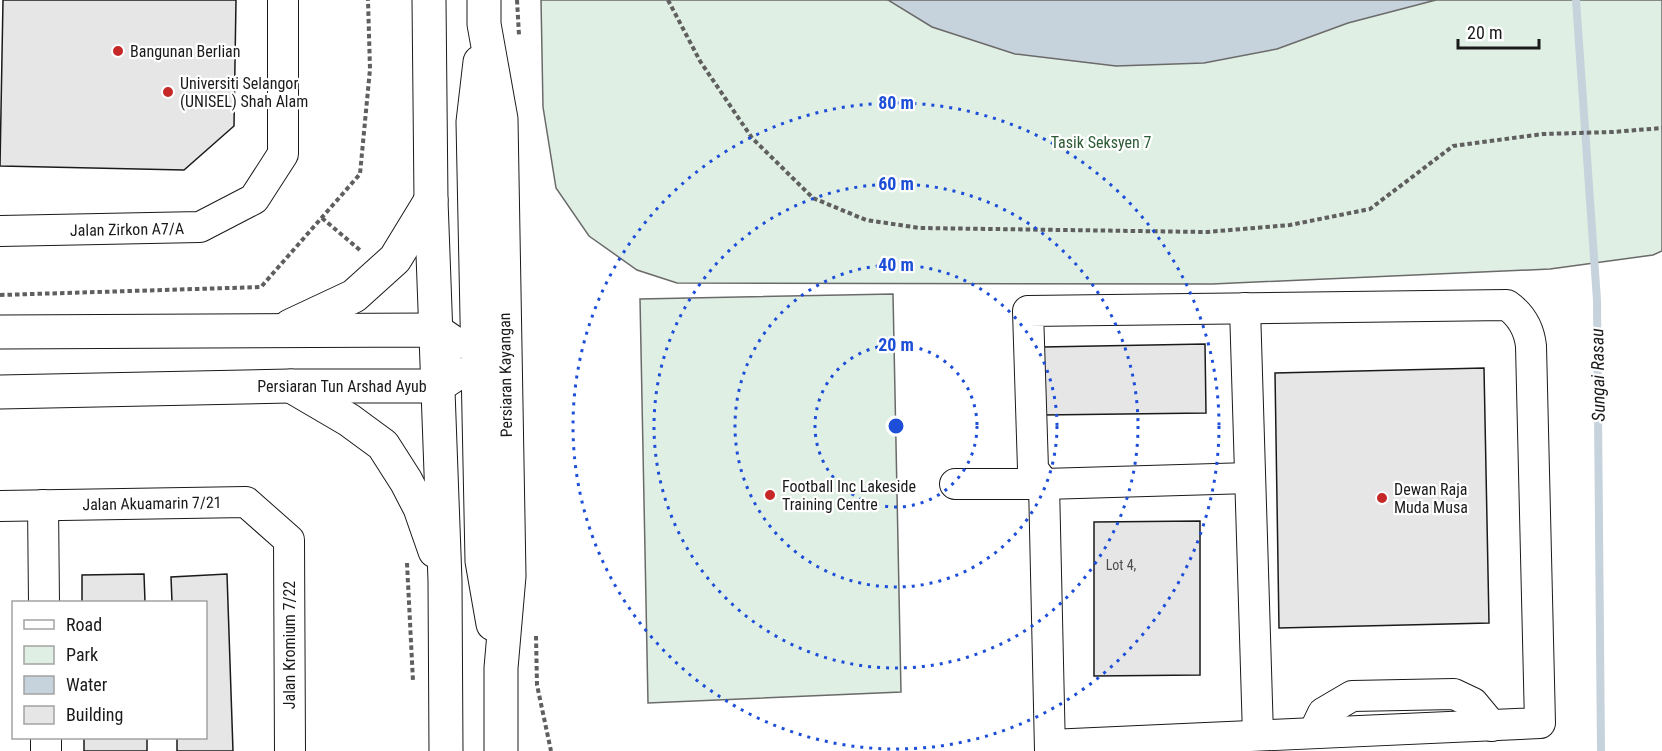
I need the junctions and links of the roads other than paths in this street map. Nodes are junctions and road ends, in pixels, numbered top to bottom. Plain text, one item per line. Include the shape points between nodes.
1 (283, 0) edge
2 (429, 0) edge
3 (484, 12) edge
4 (431, 200) junction
5 (0, 231) edge
6 (1245, 308) junction
7 (280, 330) junction
8 (435, 330) junction
9 (0, 332) edge
10 (477, 360) junction
11 (291, 386) junction
12 (438, 386) junction
13 (0, 392) edge
14 (1250, 478) junction
15 (954, 484) dead end
16 (1044, 484) junction
17 (43, 505) junction
18 (0, 506) edge
19 (289, 540) joint
20 (445, 581) junction
21 (44, 601) edge
22 (501, 668) junction
23 (1258, 735) junction
24 (1050, 748) edge
25 (290, 751) edge
26 (446, 751) edge
27 (501, 751) edge

1 - 5 street, Jalan Zirkon A7/A via 284,154 255,199 200,228
2 - 4 main road
3 - 10 main road via 473,122
3 - 22 main road, Persiaran Kayangan via 501,119 509,576
4 - 7 main road via 394,259 354,296
4 - 8 main road
6 - 14 street
6 - 16 street via 1028,311 1033,469
6 - 23 street via 1507,305 1524,322 1532,346 1540,723
7 - 8 main road
7 - 9 main road
8 - 10 main road
8 - 12 main road
10 - 12 main road, Persiaran Tun Arshad Ayub
10 - 22 main road via 482,561
11 - 12 main road, Persiaran Tun Arshad Ayub
11 - 13 main road, Persiaran Tun Arshad Ayub
11 - 20 main road via 383,445 420,508
12 - 20 main road
14 - 16 street
14 - 23 street
15 - 16 street
16 - 24 street
17 - 18 street, Jalan Akuamarin 7/21
17 - 19 street, Jalan Akuamarin 7/21 via 246,502
17 - 21 street
19 - 25 street, Jalan Kromium 7/22
20 - 26 main road
22 - 27 main road, Persiaran Kayangan
23 - 24 street

